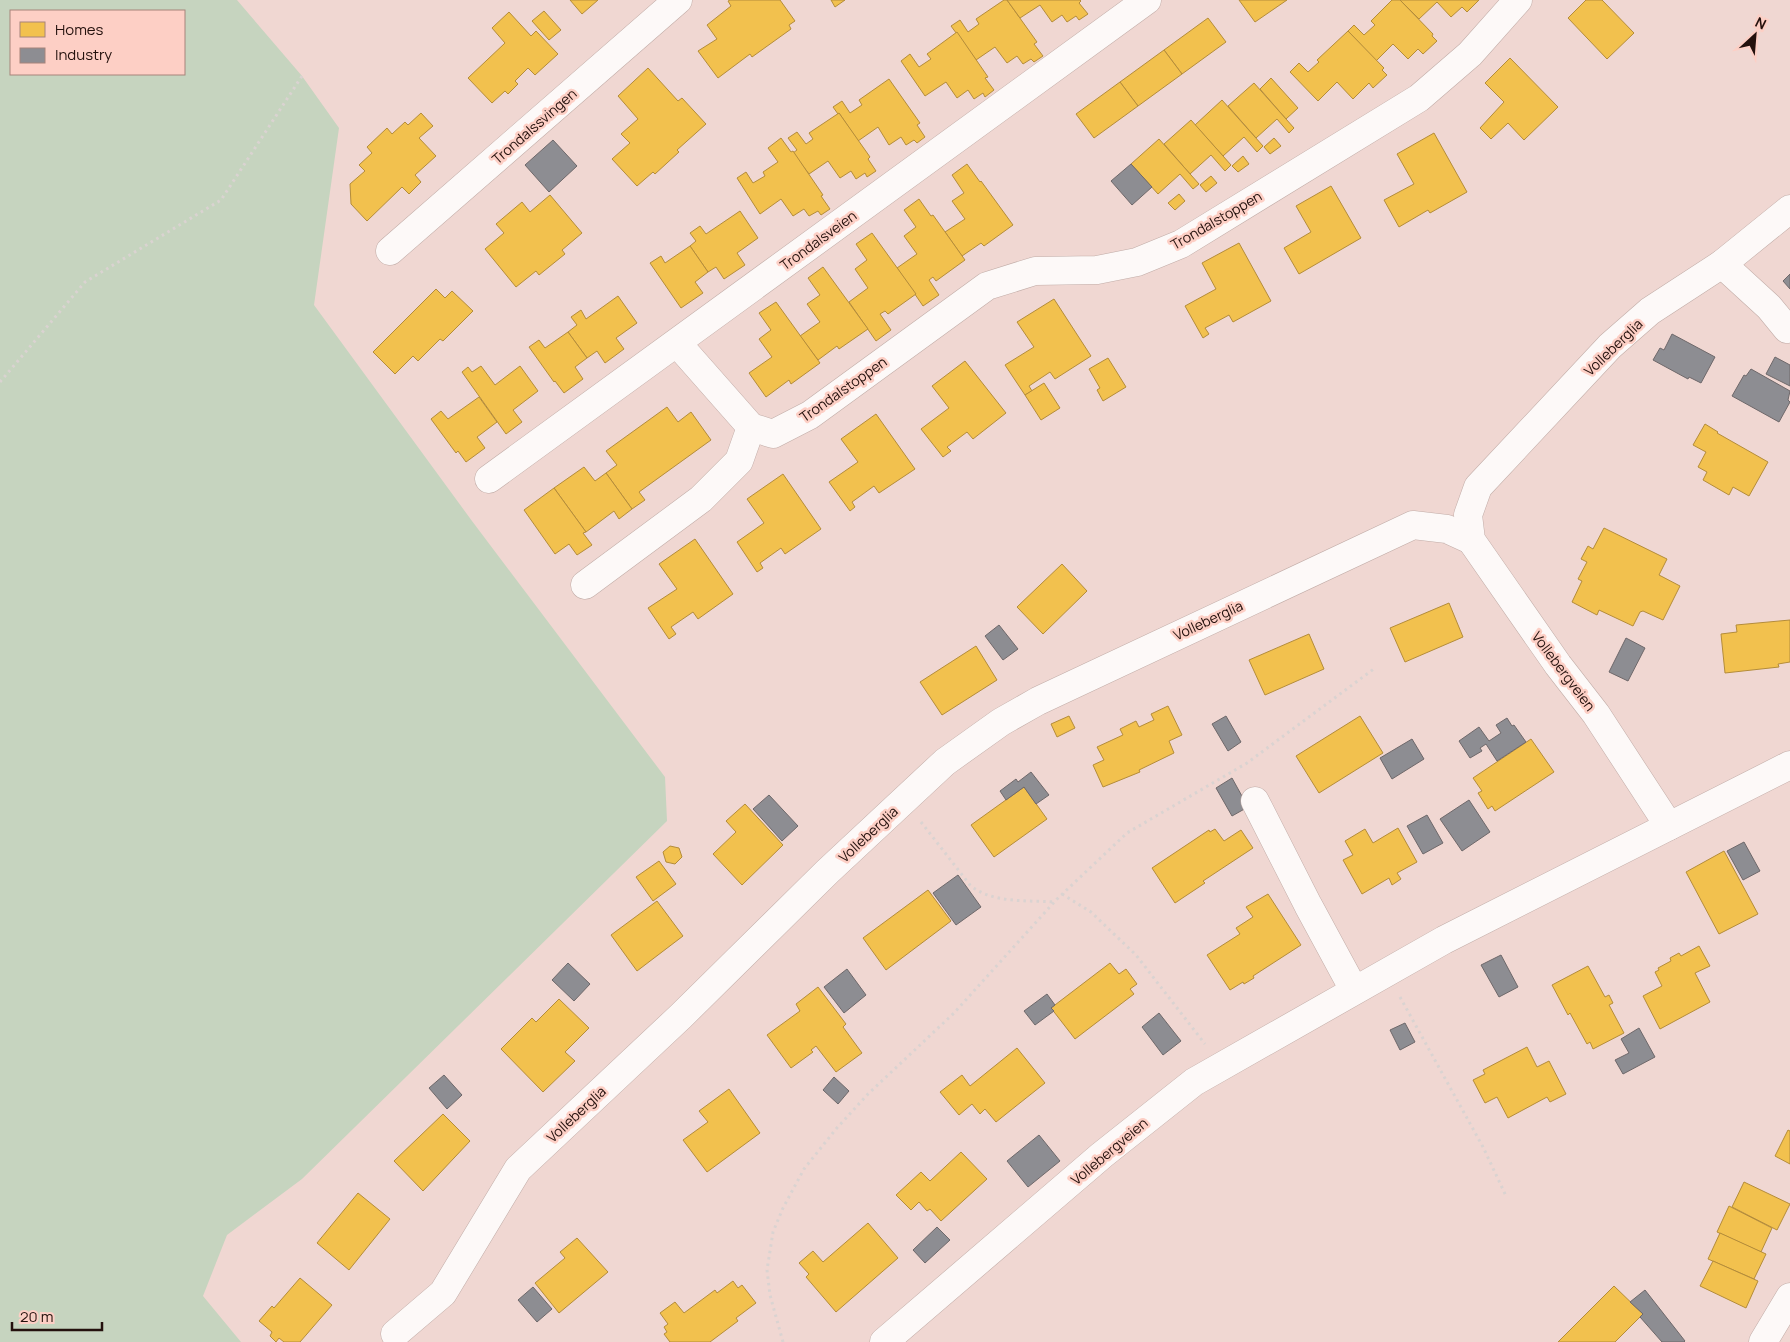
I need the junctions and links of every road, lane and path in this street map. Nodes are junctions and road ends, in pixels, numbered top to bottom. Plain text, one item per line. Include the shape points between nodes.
1 (678, 0) edge
2 (1147, 0) edge
3 (1518, 0) edge
4 (302, 76) dead end
5 (1790, 209) edge
6 (390, 252) dead end
7 (1722, 264) junction
8 (1787, 329) dead end
9 (677, 343) junction
10 (0, 382) edge
11 (750, 427) junction
12 (489, 479) dead end
13 (1478, 486) junction
14 (1413, 525) junction
15 (1470, 527) junction
16 (585, 585) dead end
17 (1375, 668) dead end
18 (1790, 765) edge
19 (904, 800) junction
20 (1255, 801) dead end
21 (1669, 826) junction
22 (1062, 894) junction
23 (1055, 902) junction
24 (1387, 972) junction
25 (1354, 990) junction
26 (1222, 1066) junction
27 (1506, 1196) dead end
28 (1790, 1297) edge
29 (395, 1334) dead end
30 (783, 1342) edge
31 (884, 1342) edge
32 (1763, 1342) edge

1 - 6 street, Trondalssvingen
2 - 9 street, Trondalsveien
3 - 11 street, Trondalstoppen via 1470,54 1419,98 1181,244 1137,262 1096,270 1035,270 987,286 810,415 773,434
4 - 10 path via 221,200 85,282
5 - 7 street, Volleberglia
7 - 8 street
7 - 13 street, Volleberglia via 1650,311 1610,346
9 - 11 street
9 - 12 street, Trondalsveien
11 - 16 street via 738,460 701,499
13 - 14 street, Volleberglia via 1452,507
13 - 15 street, Volleberglia
14 - 15 street via 1447,529
14 - 19 street, Volleberglia via 1038,701 1001,722 945,762
15 - 21 street, Vollebergveien via 1558,665 1596,714
17 - 22 path via 1247,763 1127,833
18 - 21 street, Vollebergveien
19 - 23 path via 976,890 998,898
19 - 29 street, Volleberglia via 518,1168 443,1293
20 - 25 street
21 - 24 street, Vollebergveien
22 - 23 path
22 - 26 path via 1091,912 1136,955
23 - 30 path via 954,1013 868,1094 804,1169 773,1232 767,1270
24 - 25 street, Vollebergveien
24 - 27 path via 1483,1147
25 - 26 street, Vollebergveien
26 - 31 street, Vollebergveien via 1194,1082 1102,1155
28 - 32 street

